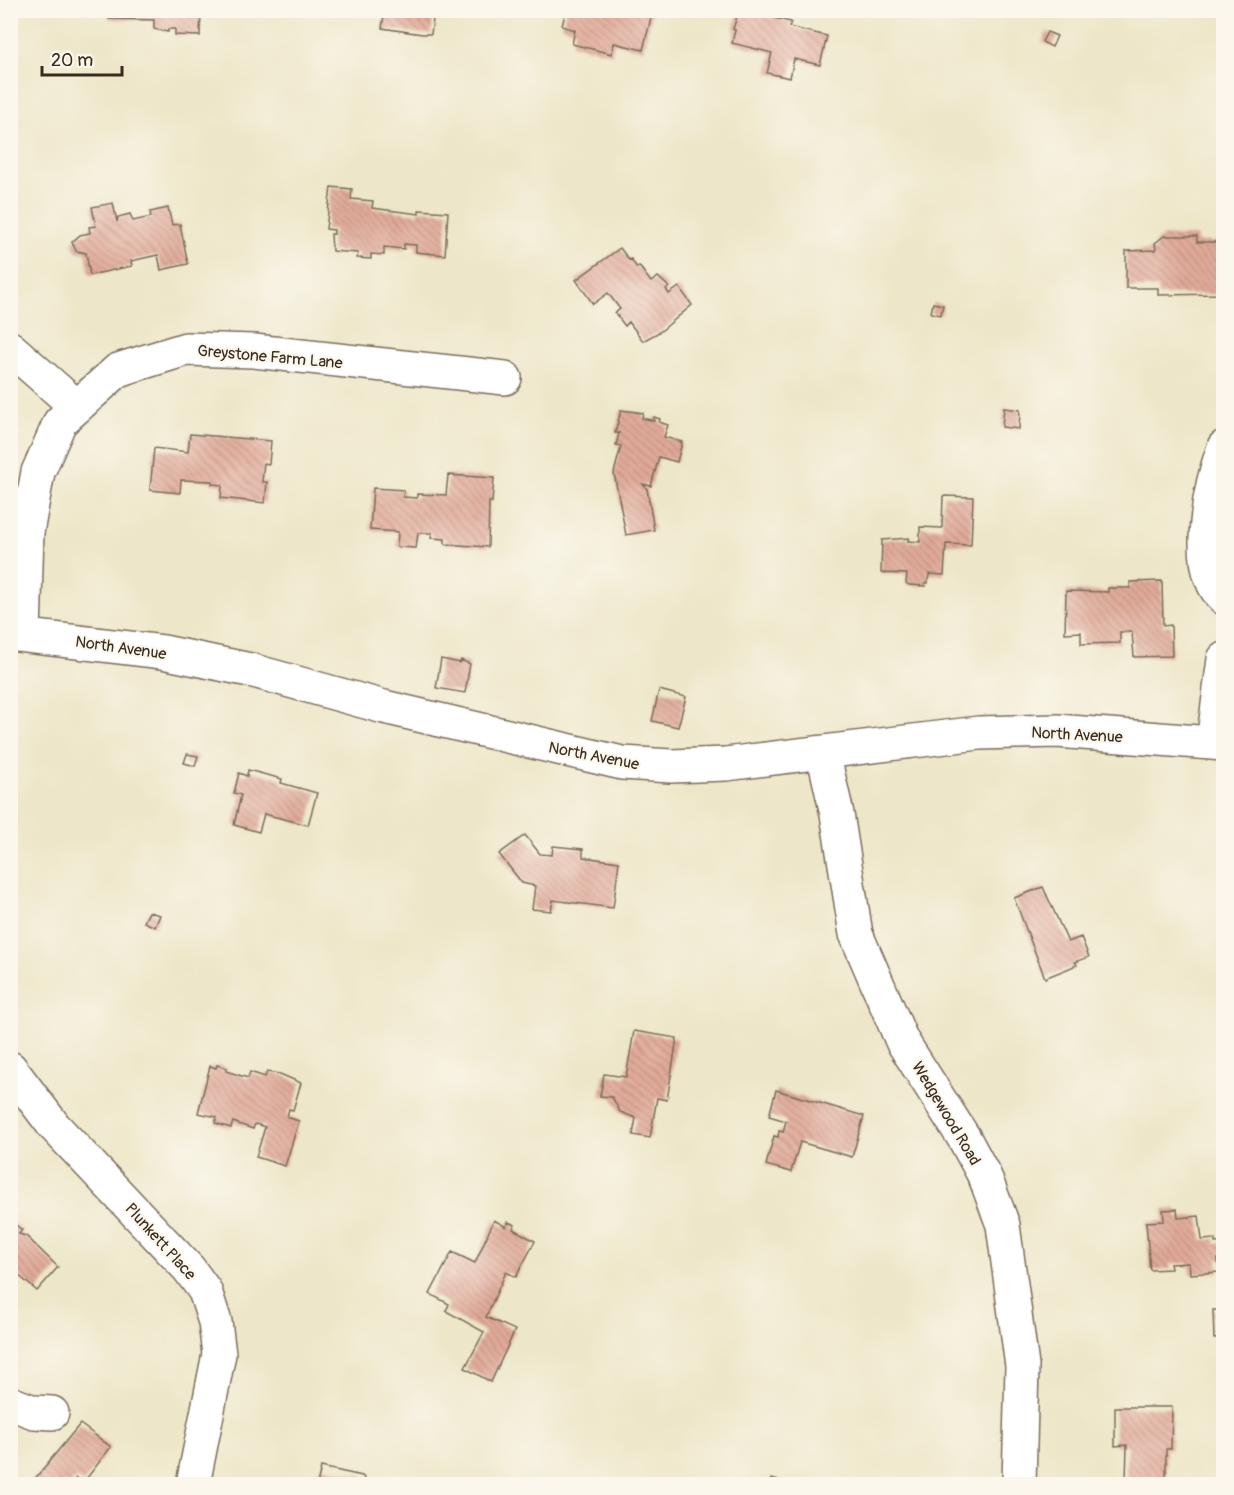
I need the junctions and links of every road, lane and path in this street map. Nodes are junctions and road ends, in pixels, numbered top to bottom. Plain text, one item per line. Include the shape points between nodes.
1 (10, 348) edge
2 (505, 378) dead end
3 (77, 406) junction
4 (1224, 447) edge
5 (1224, 598) edge
6 (17, 634) edge
7 (1224, 659) edge
8 (1218, 744) edge
9 (823, 752) junction
10 (10, 1068) edge
11 (10, 1403) edge
12 (52, 1413) dead end
13 (193, 1485) edge
14 (1019, 1485) edge

1 - 3 street
2 - 3 street, Greystone Farm Lane via 254,351 186,349 118,370
3 - 6 street, Greystone Farm Lane via 60,422 38,472 27,532
4 - 5 street via 1209,499 1205,537 1210,573 1216,591
6 - 9 street, North Avenue via 163,652 250,670 384,707 622,763 726,764
7 - 8 street
8 - 9 street, North Avenue via 1056,731 979,733
9 - 14 street, Wedgewood Road via 856,934 902,1041 985,1176 1003,1225 1022,1366
10 - 13 street, Plunkett Place via 54,1126 189,1269 205,1292 215,1322 219,1354
11 - 12 street via 34,1412

